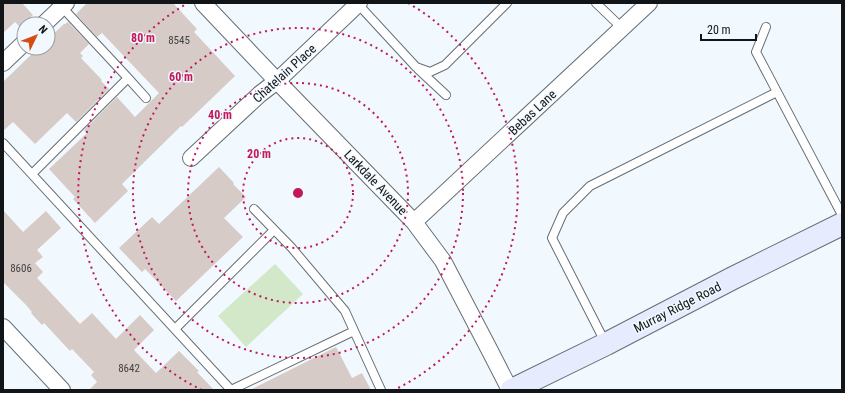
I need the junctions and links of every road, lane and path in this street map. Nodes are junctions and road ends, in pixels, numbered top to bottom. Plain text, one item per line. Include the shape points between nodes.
1 (203, 3) edge
2 (358, 3) edge
3 (507, 3) edge
4 (596, 3) edge
5 (649, 3) edge
6 (62, 4) edge
7 (51, 16) edge
8 (766, 27) dead end
9 (622, 28) junction
10 (16, 51) edge
11 (3, 63) edge
12 (416, 67) junction
13 (128, 78) junction
14 (277, 81) junction
15 (777, 92) junction
16 (446, 95) dead end
17 (146, 98) dead end
18 (3, 143) edge
19 (191, 158) dead end
20 (32, 174) junction
21 (254, 209) dead end
22 (842, 215) edge
23 (414, 222) junction
24 (842, 224) edge
25 (274, 230) junction
26 (3, 327) edge
27 (175, 329) junction
28 (354, 331) junction
29 (606, 344) junction
30 (62, 390) edge
31 (231, 390) edge
32 (381, 390) edge
33 (511, 390) edge

1 - 14 street, Larkdale Avenue
2 - 12 lane
2 - 14 street, Chatelain Place
3 - 12 lane via 445,65 430,72
4 - 9 lane
5 - 9 street, Bebas Lane
6 - 7 street
6 - 13 lane
8 - 15 lane via 756,52
9 - 23 street, Bebas Lane
10 - 11 street
12 - 16 lane
13 - 17 lane
13 - 20 lane
14 - 19 street, Chatelain Place
14 - 23 street, Larkdale Avenue
15 - 22 lane
15 - 29 lane via 590,186 564,213 552,238
18 - 20 lane
20 - 27 lane
21 - 25 lane
23 - 33 street, Larkdale Avenue via 443,261
24 - 29 main road, Murray Ridge Road
25 - 27 lane
25 - 28 lane via 345,311
26 - 30 street
27 - 31 lane
28 - 31 lane
28 - 32 lane
29 - 33 main road, Murray Ridge Road

